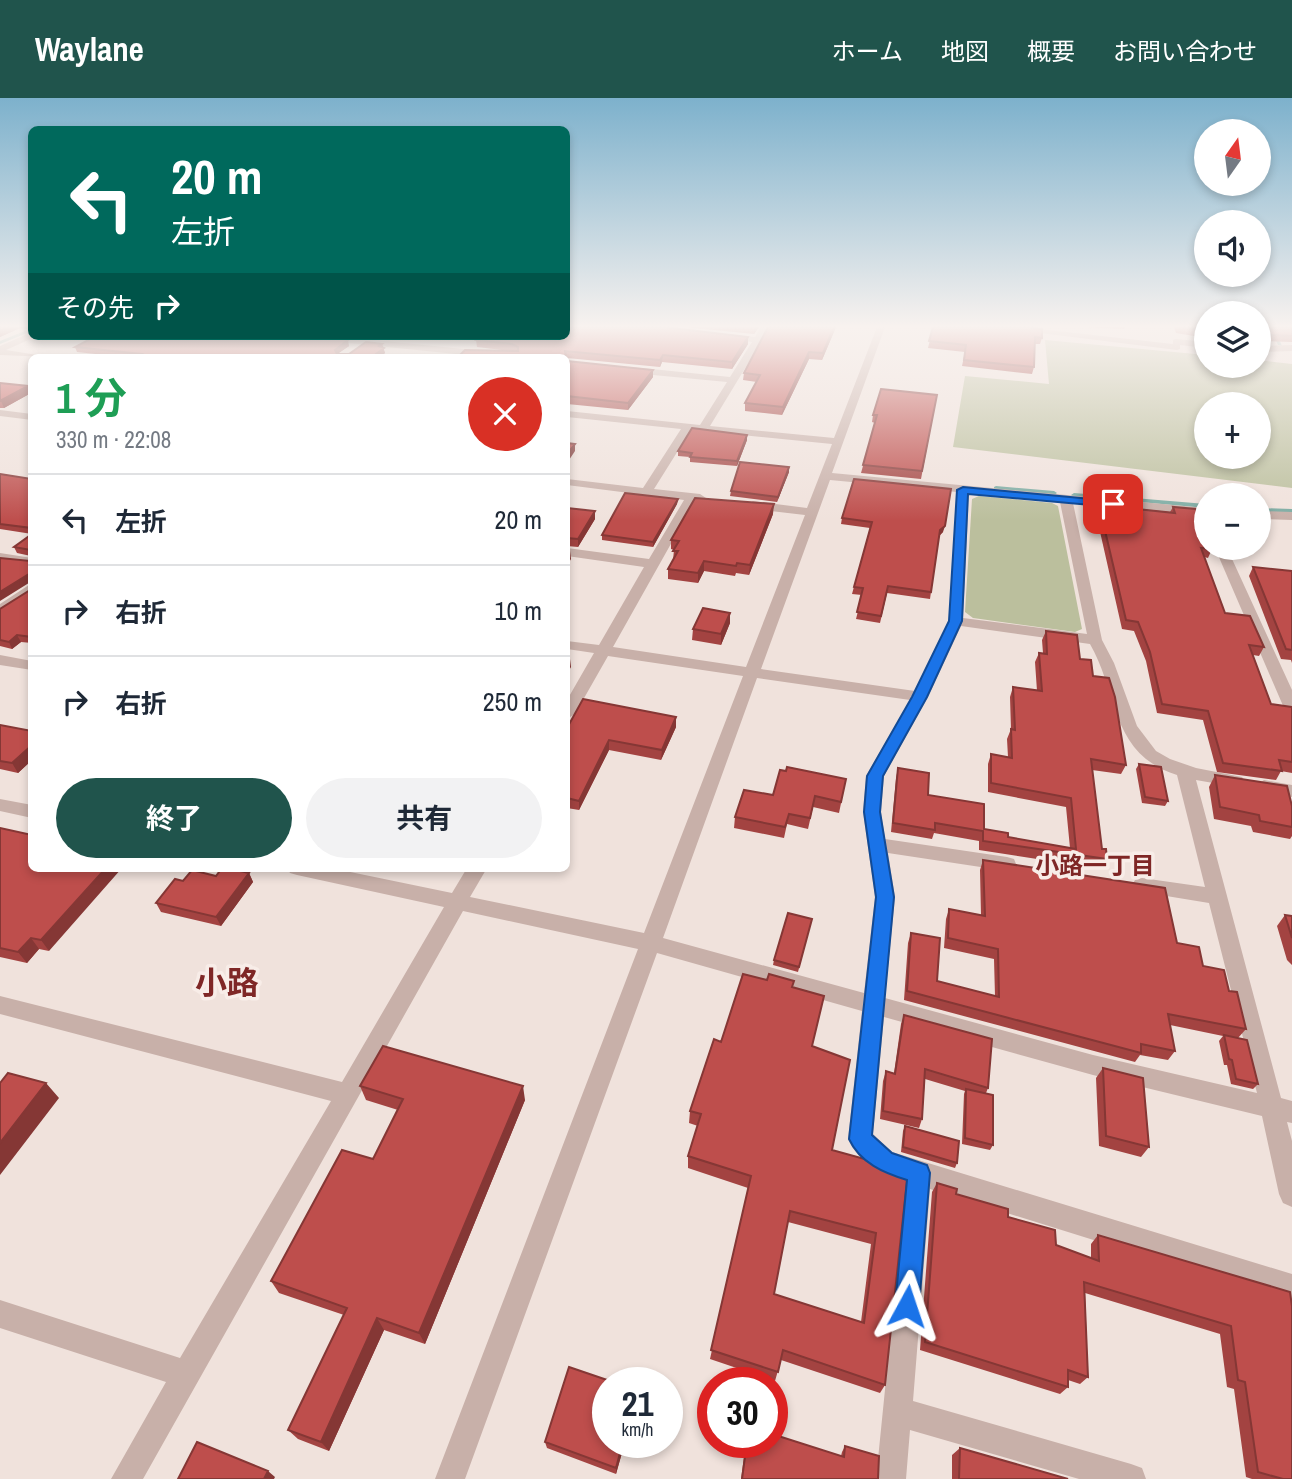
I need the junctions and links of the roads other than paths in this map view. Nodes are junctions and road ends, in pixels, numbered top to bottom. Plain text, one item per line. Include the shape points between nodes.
1 (726, 391) edge
2 (857, 391) edge
3 (0, 413) edge
4 (570, 414) edge
5 (28, 416) edge
6 (688, 427) junction
7 (703, 429) junction
8 (839, 442) junction
9 (825, 476) junction
10 (570, 482) edge
11 (963, 490) junction
12 (646, 492) junction
13 (691, 497) junction
14 (718, 500) edge
15 (1066, 500) junction
16 (744, 503) edge
17 (1194, 511) edge
18 (812, 512) junction
19 (1271, 515) edge
20 (1292, 516) edge
21 (570, 552) edge
22 (0, 557) edge
23 (1226, 560) edge
24 (28, 561) edge
25 (653, 564) junction
26 (28, 590) edge
27 (0, 611) edge
28 (956, 621) junction
29 (1095, 640) junction
30 (570, 645) edge
31 (603, 650) junction
32 (0, 660) edge
33 (28, 665) edge
34 (751, 674) junction
35 (920, 697) junction
36 (1292, 708) edge
37 (570, 709) edge
38 (1185, 772) junction
39 (1292, 791) edge
40 (0, 805) edge
41 (28, 811) edge
42 (876, 844) junction
43 (1026, 867) edge
44 (316, 872) edge
45 (475, 872) edge
46 (1121, 881) edge
47 (1216, 896) junction
48 (457, 902) junction
49 (650, 943) junction
50 (0, 1005) edge
51 (873, 1006) junction
52 (346, 1094) junction
53 (1282, 1109) edge
54 (919, 1173) junction
55 (1292, 1195) edge
56 (1292, 1288) edge
57 (0, 1314) edge
58 (185, 1374) junction
59 (897, 1411) junction
60 (125, 1479) edge
61 (450, 1479) edge
62 (891, 1479) edge
63 (1130, 1479) edge

1 - 7 street
2 - 8 street
3 - 5 street
4 - 6 street
6 - 7 street
6 - 12 street
7 - 8 street
8 - 9 street
9 - 11 street
9 - 18 street
10 - 12 street
11 - 15 street
11 - 28 street
12 - 13 street
13 - 14 street
13 - 25 street
15 - 17 street
15 - 29 street
16 - 18 street
18 - 34 street
19 - 20 street
21 - 25 street
22 - 24 street
23 - 36 street
25 - 31 street
26 - 27 street
28 - 29 street
28 - 35 street
29 - 38 street via 1105,655 1136,741 1158,762
30 - 31 street
31 - 34 street
31 - 37 street
32 - 33 street
34 - 35 street
34 - 49 street
35 - 42 street via 875,776 872,812
38 - 39 street
38 - 47 street
40 - 41 street
42 - 43 street
42 - 51 street via 885,897
44 - 48 street
45 - 48 street
46 - 47 street
47 - 53 street
48 - 49 street
48 - 52 street
49 - 51 street
49 - 61 street
50 - 52 street
51 - 53 street
51 - 54 street via 860,1139 885,1162
52 - 58 street
53 - 55 street
54 - 56 street
54 - 59 street
57 - 58 street
58 - 60 street
59 - 62 street
59 - 63 street

